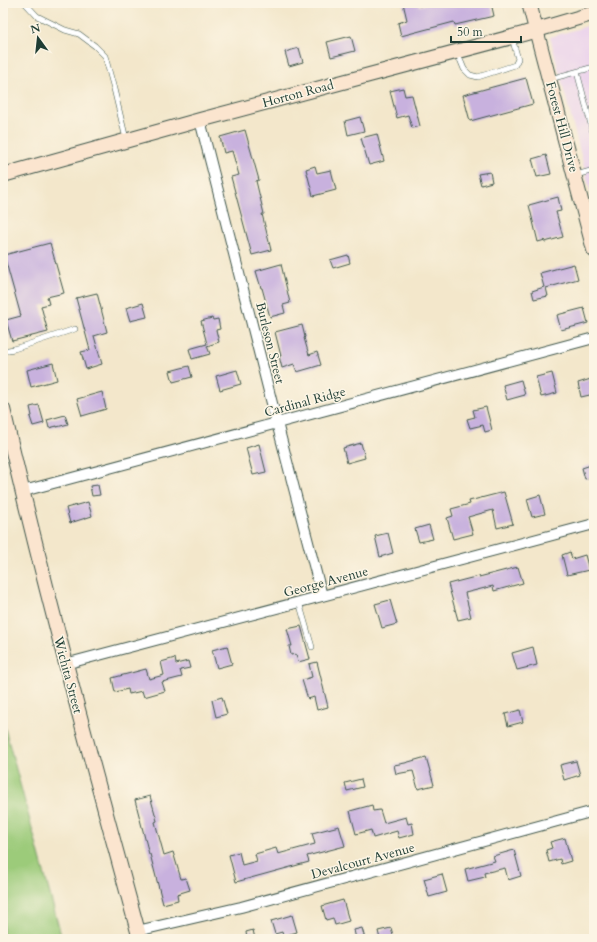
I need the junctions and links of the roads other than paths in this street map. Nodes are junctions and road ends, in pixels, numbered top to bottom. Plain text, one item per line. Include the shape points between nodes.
1 (25, 3) edge
2 (530, 3) edge
3 (594, 14) edge
4 (537, 30) junction
5 (512, 37) junction
6 (457, 52) junction
7 (594, 67) edge
8 (577, 72) junction
9 (549, 79) junction
10 (200, 120) junction
11 (594, 136) edge
12 (126, 141) junction
13 (594, 170) edge
14 (3, 175) edge
15 (574, 175) junction
16 (592, 233) edge
17 (594, 250) edge
18 (75, 329) dead end
19 (594, 338) edge
20 (3, 351) edge
21 (3, 409) edge
22 (277, 423) junction
23 (22, 491) junction
24 (594, 524) edge
25 (322, 596) junction
26 (299, 602) junction
27 (312, 648) dead end
28 (65, 664) junction
29 (594, 811) edge
30 (139, 935) edge

1 - 12 lane via 37,16 79,34 105,56
2 - 4 street, Forest Hill Drive
3 - 4 street, Horton Road
4 - 5 street, Horton Road
4 - 9 street, Forest Hill Drive
5 - 6 street, Horton Road
5 - 6 lane via 518,59 515,65 478,77 470,75 464,69
6 - 10 street, Horton Road
7 - 8 lane
8 - 9 lane
8 - 11 lane
9 - 15 street, Forest Hill Drive
10 - 12 street, Horton Road
10 - 22 street, Burleson Street
12 - 14 street, Horton Road
13 - 15 lane
15 - 16 street, Forest Hill Drive
16 - 17 street, Forest Hill Drive
18 - 20 lane
19 - 22 street, Cardinal Ridge
21 - 23 street, Wichita Street
22 - 23 street, Cardinal Ridge
22 - 25 street, Burleson Street
23 - 28 street, Wichita Street
24 - 25 street, George Avenue
25 - 26 street, George Avenue
26 - 27 lane
26 - 28 street, George Avenue
28 - 30 street, Wichita Street
29 - 30 street, Devalcourt Avenue

